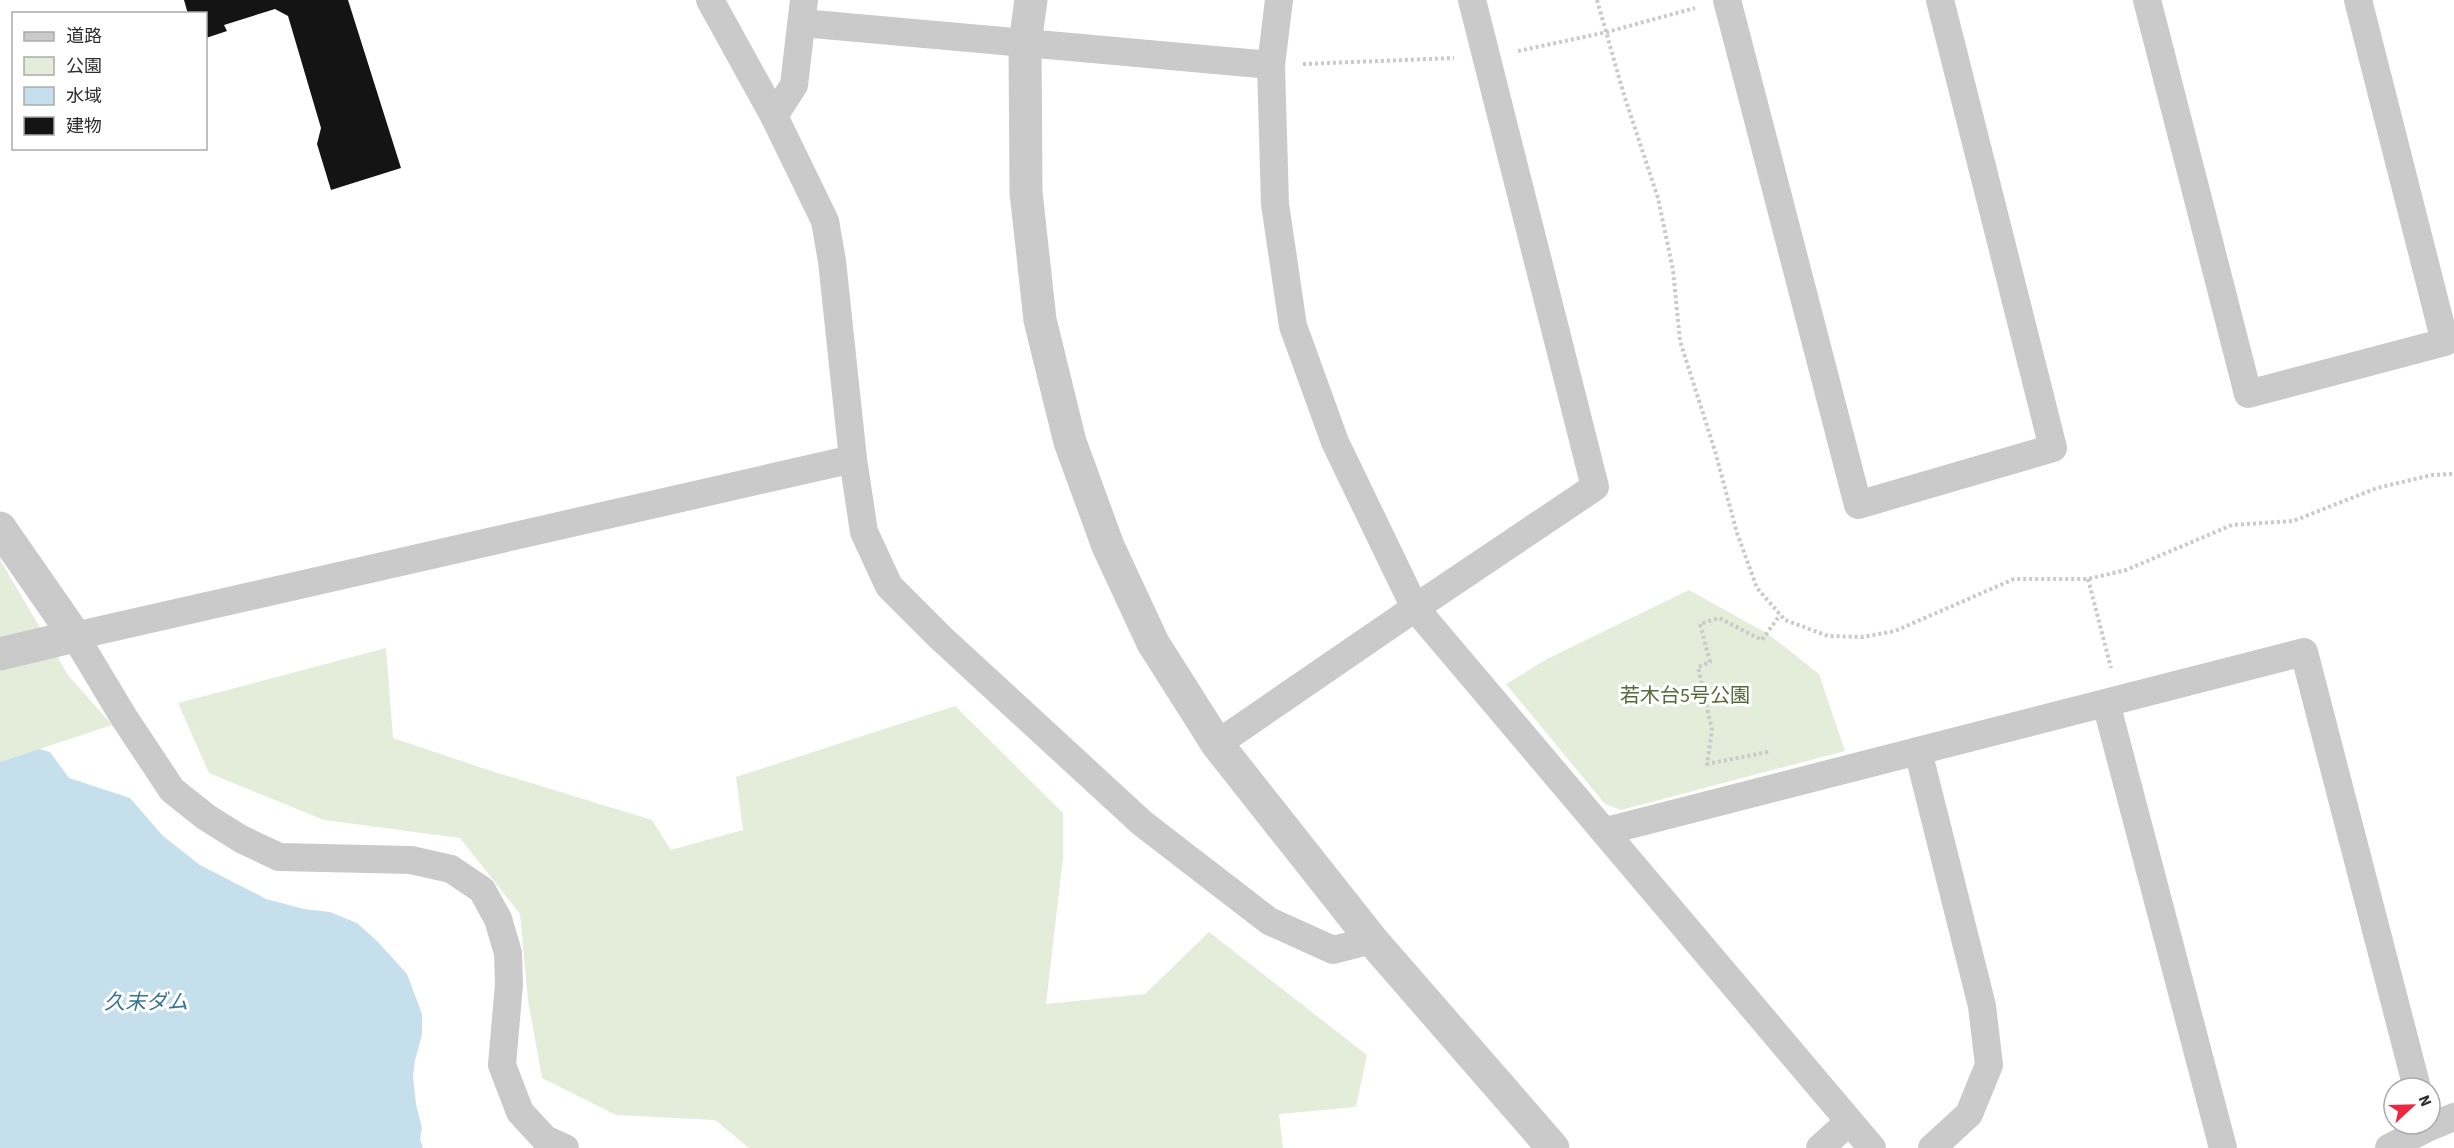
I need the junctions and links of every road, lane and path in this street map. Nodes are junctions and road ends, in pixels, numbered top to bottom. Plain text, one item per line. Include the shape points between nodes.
1 (710, 0) edge
2 (1031, 0) edge
3 (1279, 0) edge
4 (1472, 0) edge
5 (1597, 0) edge
6 (1727, 0) edge
7 (1940, 0) edge
8 (2147, 0) edge
9 (2358, 0) edge
10 (803, 12) edge
11 (1025, 43) junction
12 (1272, 65) junction
13 (774, 116) junction
14 (853, 459) junction
15 (2454, 474) edge
16 (0, 528) edge
17 (2088, 579) junction
18 (1415, 608) junction
19 (1780, 615) junction
20 (75, 636) junction
21 (0, 654) edge
22 (2113, 701) junction
23 (1217, 744) junction
24 (1918, 751) junction
25 (1771, 752) dead end
26 (1606, 831) junction
27 (1372, 940) junction
28 (2414, 1076) edge
29 (1849, 1122) junction
30 (2410, 1136) edge
31 (565, 1148) edge
32 (1553, 1148) edge
33 (1820, 1148) edge
34 (1872, 1148) edge
35 (1932, 1148) edge
36 (2223, 1148) edge
37 (2389, 1148) edge

1 - 13 street
2 - 11 street
3 - 12 street
4 - 18 street via 1595,487
5 - 19 path via 1658,198 1673,270 1680,341 1737,533 1757,588
6 - 7 street via 1858,506 2054,448
8 - 9 street via 2248,394 2445,342
10 - 11 street
10 - 13 street via 794,85
11 - 12 street
11 - 23 street via 1026,192 1040,320 1070,442 1108,546 1153,643
12 - 18 street via 1275,204 1293,326 1335,442
13 - 14 street via 825,221
14 - 20 street
14 - 27 street via 864,532 889,586 958,654 1142,823 1269,921 1333,950
15 - 17 path via 2377,488 2293,521 2232,525 2127,570
16 - 20 street
17 - 19 path via 2014,579 1895,631 1863,637 1828,636
17 - 22 path
18 - 23 street
18 - 26 street
19 - 25 path via 1762,640 1719,618 1700,624 1710,662 1698,667 1712,730 1707,764
20 - 21 street
20 - 31 street via 172,790 206,818 279,857 411,860 451,869 482,890 498,919 508,952 502,1065 520,1112 545,1138
22 - 24 street
22 - 28 street via 2304,652
22 - 36 street
23 - 27 street
24 - 26 street
24 - 35 street via 1982,1006 1989,1065 1969,1114
26 - 29 street
27 - 32 street
29 - 33 street
29 - 34 street
30 - 37 street

